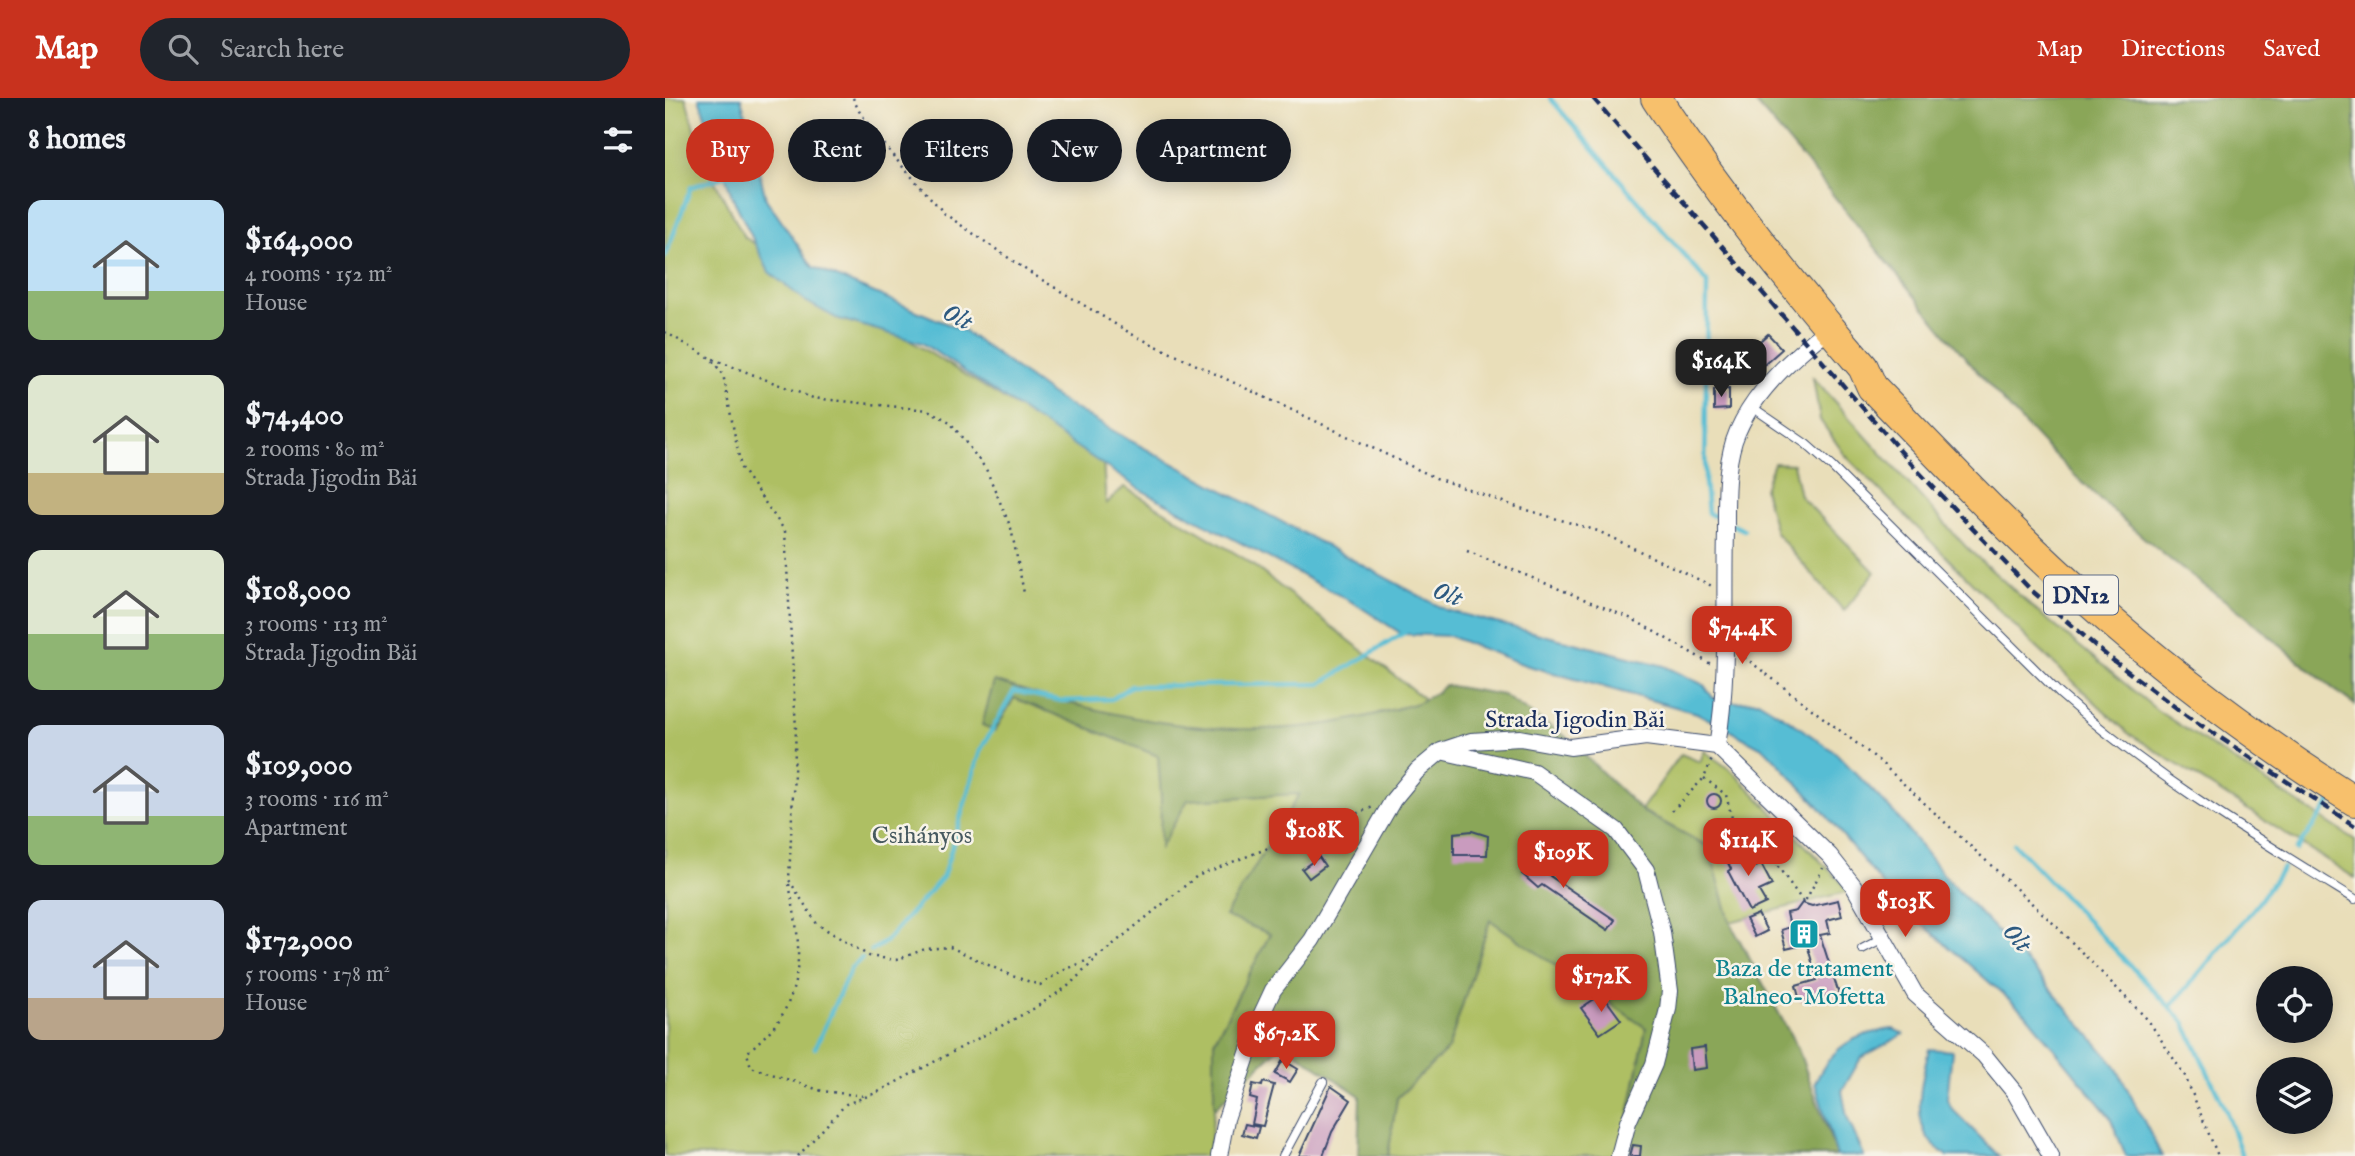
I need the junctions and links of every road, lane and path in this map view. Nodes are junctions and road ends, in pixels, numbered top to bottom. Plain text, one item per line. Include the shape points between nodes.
1 (853, 98) edge
2 (1656, 98) edge
3 (1830, 328) junction
4 (665, 332) edge
5 (710, 358) junction
6 (1863, 367) junction
7 (1752, 407) junction
8 (1467, 551) dead end
9 (1724, 592) junction
10 (1024, 593) dead end
11 (1725, 642) junction
12 (1723, 671) junction
13 (1719, 738) junction
14 (1441, 751) junction
15 (1704, 778) junction
16 (2355, 779) edge
17 (1393, 800) junction
18 (2355, 801) edge
19 (1672, 811) dead end
20 (1830, 856) junction
21 (789, 880) junction
22 (2355, 899) edge
23 (1883, 938) junction
24 (1861, 950) dead end
25 (1100, 955) junction
26 (1323, 1082) dead end
27 (866, 1097) junction
28 (798, 1156) edge
29 (1219, 1156) edge
30 (1283, 1156) edge
31 (1619, 1156) edge
32 (2051, 1156) edge
33 (2218, 1156) edge

1 - 9 path via 894,157 945,214 1135,336 1436,478 1598,531
2 - 3 highway, DN12 via 1731,206
3 - 6 highway, DN12
3 - 7 street via 1807,345
4 - 5 path
5 - 10 path via 813,398 928,410 950,422 986,469 1011,528
5 - 21 path via 727,385 741,468 785,531 796,729
6 - 16 highway, DN12 via 1883,379 1974,475 2115,608 2253,716
6 - 18 highway, DN12 via 1872,387 2089,602 2204,696
7 - 9 street via 1730,457
7 - 22 lane via 1832,467 2100,729 2171,782
8 - 12 path via 1632,619
9 - 11 street
11 - 12 street
11 - 33 path via 1877,759 2055,925 2148,1020 2185,1076
12 - 13 street
13 - 14 street, Strada Jigodin Băi via 1646,737 1570,747 1520,738 1471,741
13 - 15 path
13 - 20 street
14 - 17 street, Strada Jigodin Băi
14 - 31 street via 1534,772 1616,830 1646,870 1662,932 1670,991 1654,1064 1628,1122
15 - 19 path
15 - 20 path via 1726,795 1733,822 1761,843 1804,903
17 - 25 path via 1293,835 1197,876
17 - 29 street, Strada Jigodin Băi via 1312,940 1273,990 1226,1119
20 - 23 street via 1853,885
21 - 25 path via 817,924 869,956 897,960 925,948 950,947 1040,985
21 - 27 path via 801,952 780,1018 747,1053 751,1067 822,1091
23 - 24 lane
23 - 32 street via 1915,995 1984,1055 2015,1093
25 - 27 path via 1067,987 1033,1009
26 - 30 lane
27 - 28 path via 846,1104

